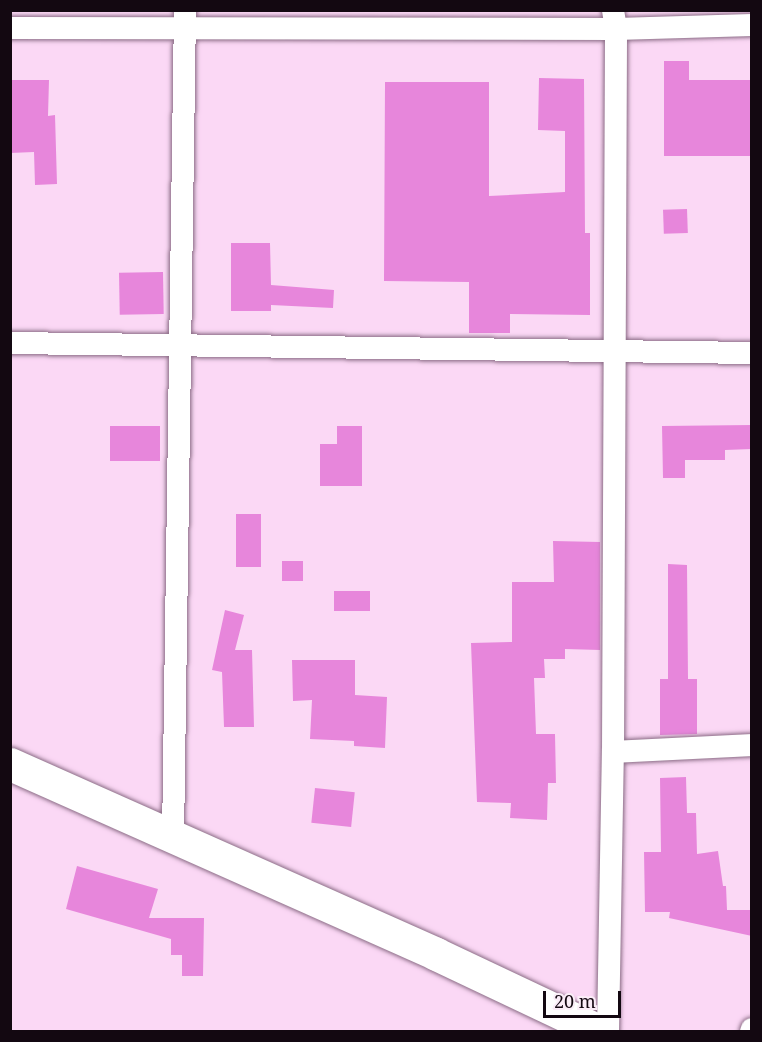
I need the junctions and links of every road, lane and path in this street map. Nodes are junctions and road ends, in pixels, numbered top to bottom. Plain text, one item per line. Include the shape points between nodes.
1 (185, 19) edge
2 (614, 20) edge
3 (752, 25) edge
4 (10, 28) edge
5 (10, 343) edge
6 (178, 346) junction
7 (612, 353) junction
8 (752, 353) edge
9 (752, 745) edge
10 (613, 752) junction
11 (10, 764) edge
12 (173, 839) junction
13 (601, 1032) edge
14 (608, 1032) edge

1 - 2 street
1 - 4 street
1 - 6 street
2 - 3 street
2 - 7 street
5 - 6 street
6 - 7 street
6 - 12 street
7 - 8 street
7 - 10 street
9 - 10 street
10 - 14 street
11 - 12 main road
12 - 13 main road

